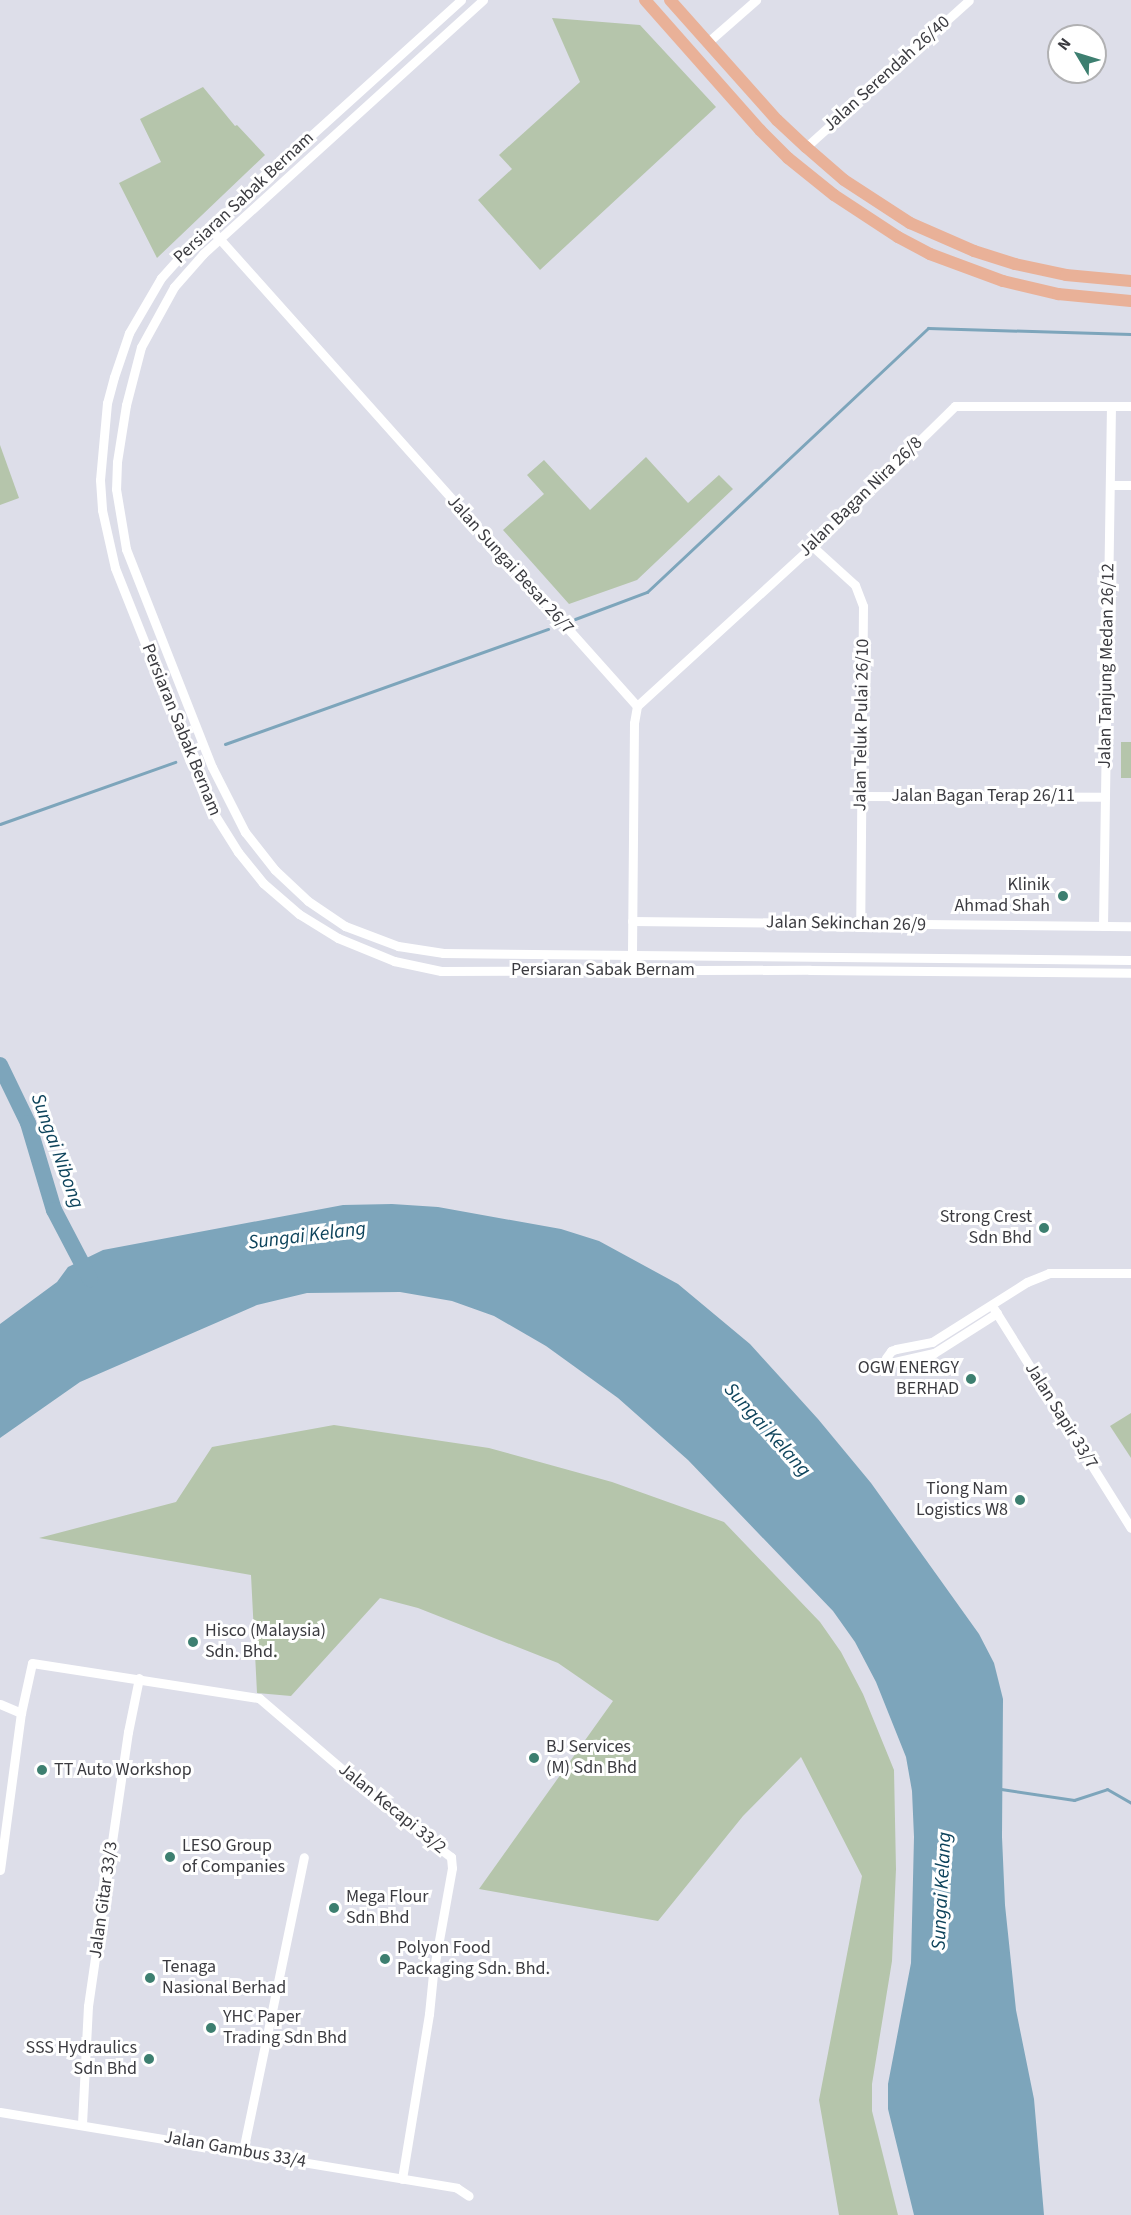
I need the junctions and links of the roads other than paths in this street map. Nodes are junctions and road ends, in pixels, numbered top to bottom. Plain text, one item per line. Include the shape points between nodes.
1 (461, 0) edge
2 (483, 0) edge
3 (645, 0) edge
4 (670, 0) edge
5 (756, 0) edge
6 (969, 0) edge
7 (708, 42) junction
8 (806, 147) junction
9 (209, 227) junction
10 (220, 238) junction
11 (1131, 280) edge
12 (1131, 301) edge
13 (107, 403) junction
14 (126, 405) junction
15 (1111, 406) junction
16 (1131, 406) edge
17 (1110, 485) junction
18 (1131, 485) edge
19 (812, 546) junction
20 (637, 706) junction
21 (861, 796) junction
22 (1105, 797) junction
23 (632, 921) junction
24 (860, 925) junction
25 (1103, 926) junction
26 (1131, 926) edge
27 (632, 954) junction
28 (1131, 960) edge
29 (632, 969) junction
30 (1131, 973) edge
31 (1131, 1273) edge
32 (994, 1309) junction
33 (1131, 1528) edge
34 (139, 1678) junction
35 (0, 1704) edge
36 (21, 1713) junction
37 (304, 1857) dead end
38 (0, 1870) edge
39 (0, 2112) edge
40 (82, 2124) junction
41 (243, 2151) junction
42 (402, 2179) junction
43 (469, 2196) dead end

1 - 9 street, Persiaran Sabak Bernam
2 - 10 street, Persiaran Sabak Bernam
3 - 12 main road via 788,158 834,195 898,237 930,254 1004,281 1067,296
4 - 7 main road
5 - 7 street
6 - 8 street, Jalan Serendah 26/40
7 - 8 main road
8 - 11 main road via 844,180 910,223 942,238 1015,264 1066,275
9 - 10 street, Jalan Sungai Besar 26/7
9 - 13 street, Persiaran Sabak Bernam via 161,278 129,333
10 - 14 street, Persiaran Sabak Bernam via 174,287 141,347
10 - 20 street, Jalan Sungai Besar 26/7
13 - 14 street
13 - 29 street, Persiaran Sabak Bernam via 100,480 102,510 115,568 210,809 263,883 298,914 338,938 394,960 441,971
14 - 27 street, Persiaran Sabak Bernam via 116,489 126,549 228,803 275,870 308,901 345,926 398,946 443,953
15 - 16 street, Jalan Bagan Nira 26/8
15 - 17 street, Jalan Tanjung Medan 26/12
15 - 19 street, Jalan Bagan Nira 26/8 via 955,406
17 - 18 street
17 - 22 street, Jalan Tanjung Medan 26/12
19 - 20 street, Jalan Bagan Nira 26/8
19 - 21 street, Jalan Teluk Pulai 26/10 via 855,585 863,606
20 - 23 street
21 - 22 street, Jalan Bagan Terap 26/11
21 - 24 street, Jalan Teluk Pulai 26/10
22 - 25 street, Jalan Tanjung Medan 26/12
23 - 24 street, Jalan Sekinchan 26/9
23 - 27 street
24 - 25 street, Jalan Sekinchan 26/9
25 - 26 street, Jalan Sekinchan 26/9
27 - 28 street, Persiaran Sabak Bernam
27 - 29 street
29 - 30 street, Persiaran Sabak Bernam
31 - 32 street via 1049,1273 1027,1282
32 - 32 street via 934,1353 890,1363 886,1358 896,1349 932,1342
32 - 33 street, Jalan Sapir 33/7
34 - 36 street, Jalan Kecapi 33/2 via 32,1663
34 - 40 street, Jalan Gitar 33/3 via 90,1994
34 - 42 street, Jalan Kecapi 33/2 via 259,1698 393,1814 452,1857
35 - 36 street
36 - 38 street
37 - 41 street
39 - 40 street, Jalan Gambus 33/4
40 - 41 street, Jalan Gambus 33/4
41 - 42 street, Jalan Gambus 33/4
42 - 43 street, Jalan Gambus 33/4 via 457,2188

